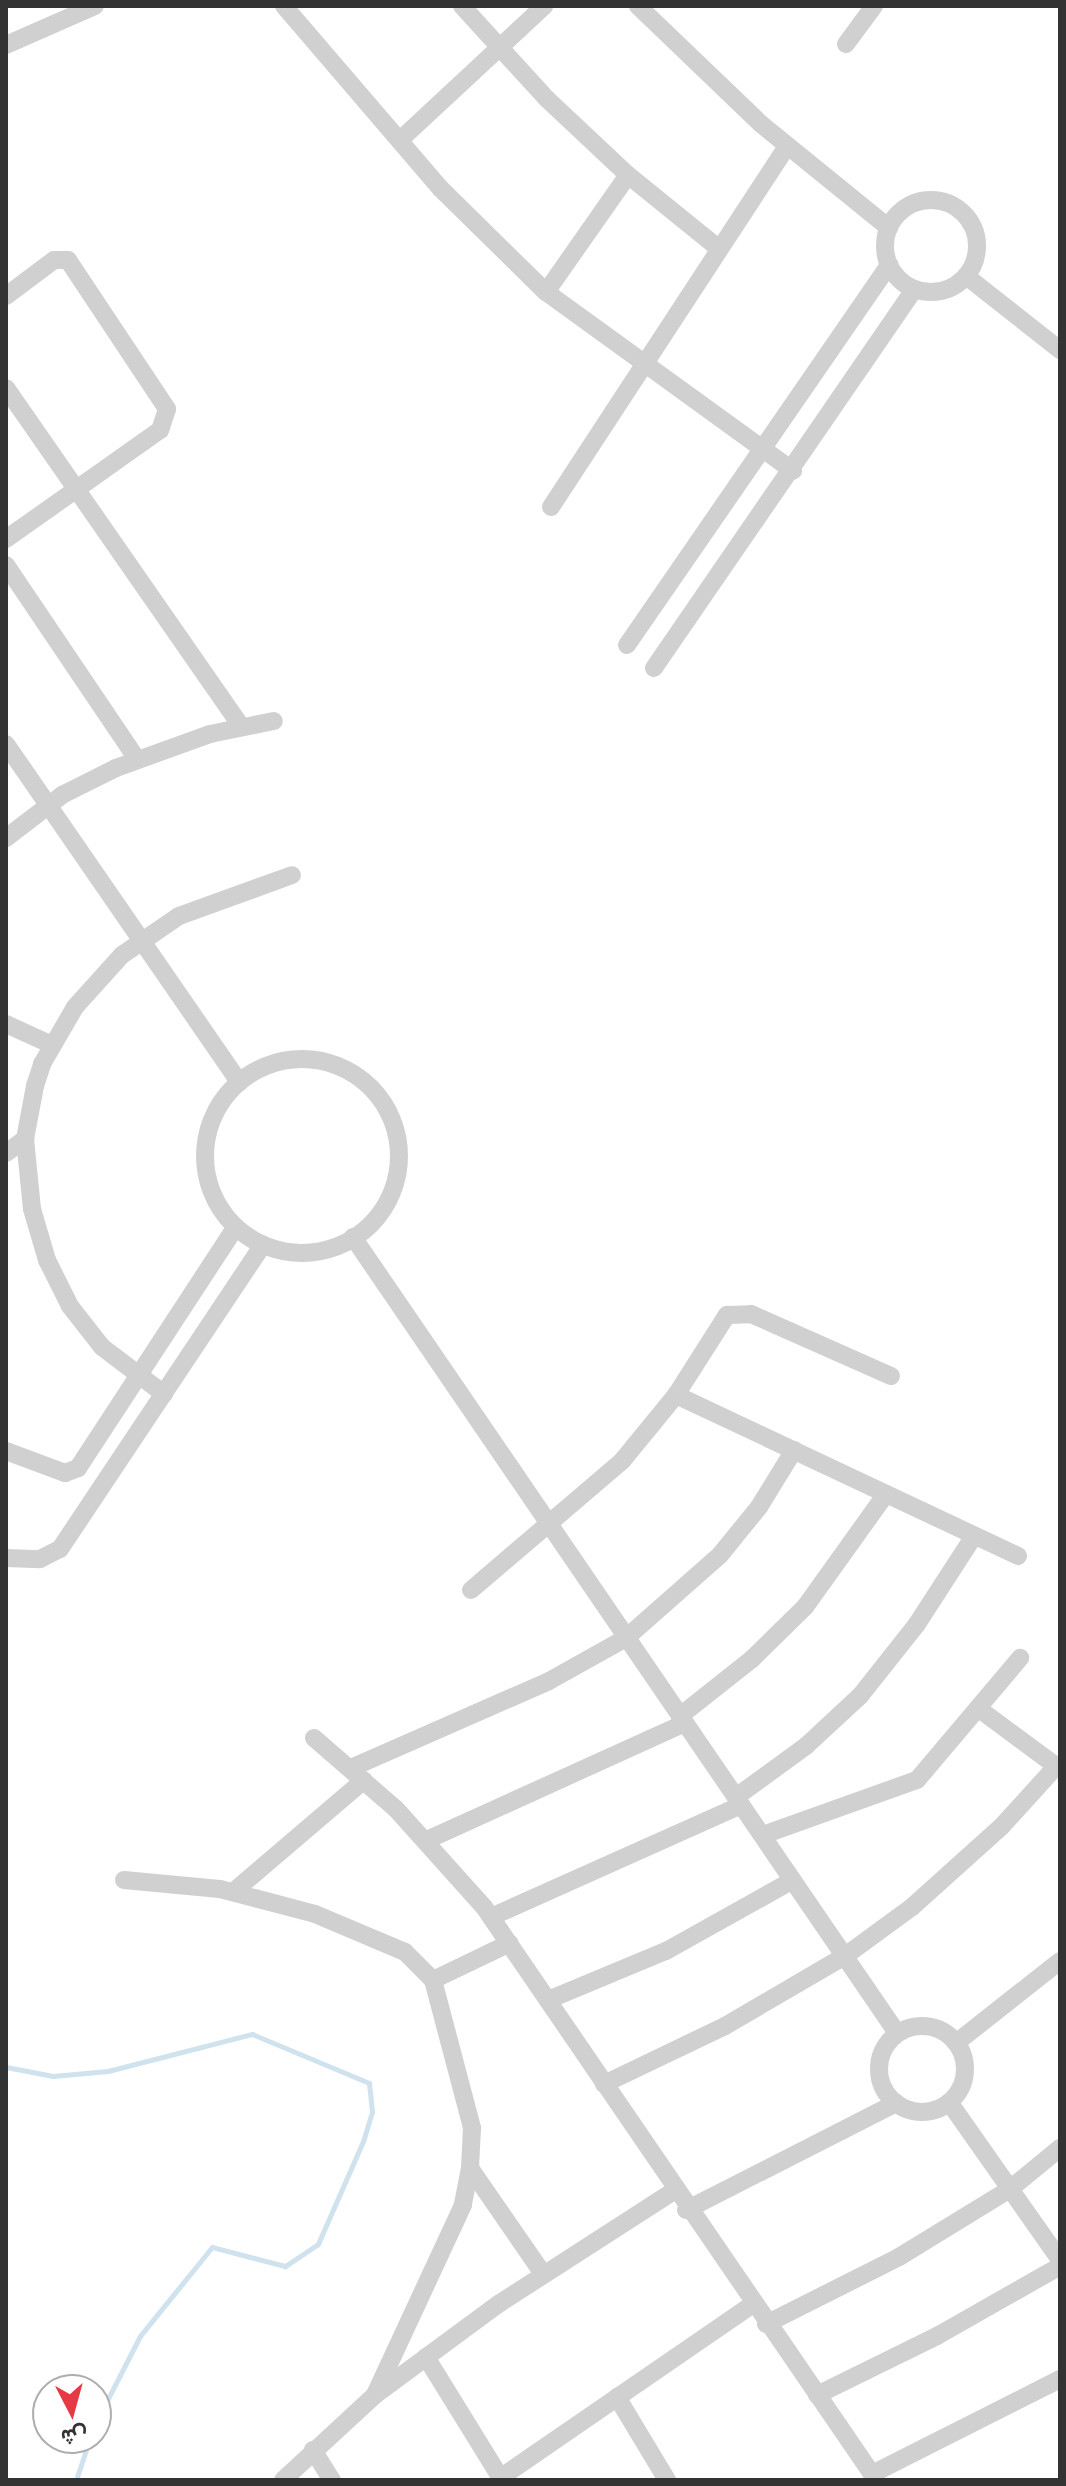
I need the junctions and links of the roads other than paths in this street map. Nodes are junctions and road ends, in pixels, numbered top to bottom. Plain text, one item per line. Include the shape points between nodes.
1 (95, 6) edge
2 (284, 6) edge
3 (462, 6) edge
4 (544, 6) edge
5 (638, 6) edge
6 (874, 6) edge
7 (846, 44) dead end
8 (6, 45) edge
9 (499, 49) junction
10 (400, 140) junction
11 (787, 146) junction
12 (628, 175) junction
13 (889, 228) junction
14 (718, 248) junction
15 (889, 265) junction
16 (966, 276) junction
17 (914, 289) junction
18 (546, 292) junction
19 (6, 296) edge
20 (1059, 347) edge
21 (643, 363) junction
22 (6, 388) edge
23 (765, 451) junction
24 (793, 471) junction
25 (77, 489) junction
26 (551, 507) dead end
27 (6, 539) edge
28 (6, 565) edge
29 (627, 645) dead end
30 (654, 668) dead end
31 (274, 721) dead end
32 (242, 727) junction
33 (6, 744) edge
34 (137, 759) junction
35 (48, 805) junction
36 (6, 838) edge
37 (292, 875) dead end
38 (141, 940) junction
39 (6, 1024) edge
40 (52, 1045) junction
41 (239, 1082) junction
42 (25, 1139) junction
43 (6, 1153) edge
44 (236, 1227) junction
45 (353, 1237) junction
46 (263, 1245) junction
47 (891, 1376) dead end
48 (137, 1378) junction
49 (164, 1394) junction
50 (676, 1395) junction
51 (794, 1450) junction
52 (6, 1451) edge
53 (886, 1494) junction
54 (549, 1528) junction
55 (974, 1536) junction
56 (1018, 1556) dead end
57 (6, 1558) edge
58 (471, 1590) dead end
59 (626, 1638) junction
60 (1020, 1658) dead end
61 (979, 1709) junction
62 (682, 1720) junction
63 (314, 1738) dead end
64 (357, 1774) junction
65 (739, 1801) junction
66 (763, 1835) junction
67 (427, 1840) junction
68 (124, 1880) dead end
69 (793, 1880) junction
70 (233, 1892) junction
71 (491, 1917) junction
72 (510, 1943) junction
73 (845, 1956) junction
74 (1060, 1961) edge
75 (433, 1980) junction
76 (548, 2000) junction
77 (897, 2033) junction
78 (956, 2043) junction
79 (604, 2084) junction
80 (949, 2102) junction
81 (896, 2103) junction
82 (1060, 2148) edge
83 (470, 2168) junction
84 (1010, 2189) junction
85 (674, 2191) junction
86 (686, 2210) junction
87 (1060, 2263) edge
88 (543, 2274) junction
89 (752, 2305) junction
90 (766, 2324) junction
91 (426, 2357) junction
92 (1060, 2379) edge
93 (375, 2395) junction
94 (817, 2395) junction
95 (617, 2397) junction
96 (313, 2450) junction
97 (874, 2477) edge
98 (501, 2479) edge
99 (283, 2480) edge
100 (332, 2480) edge
101 (667, 2480) edge

1 - 8 street
2 - 10 street
3 - 9 street
4 - 9 street
5 - 11 street
6 - 7 street
9 - 10 street
9 - 12 street
10 - 18 street via 440,188
11 - 13 street
11 - 14 street
12 - 14 street
12 - 18 street
13 - 15 street
13 - 16 street via 910,206 941,202 955,207 967,218 977,247
14 - 21 street
15 - 17 street
15 - 23 street
16 - 17 street via 942,291
16 - 20 street
17 - 24 street
18 - 21 street
19 - 25 street via 54,260 68,260 167,402 160,430
21 - 23 street
21 - 26 street
22 - 25 street
23 - 24 street
23 - 29 street
24 - 30 street
25 - 27 street
25 - 32 street
28 - 34 street
31 - 32 street
32 - 34 street
33 - 35 street
34 - 35 street
35 - 36 street
35 - 38 street
37 - 38 street via 200,907
38 - 40 street via 89,988
38 - 41 street
39 - 40 street
40 - 42 street via 35,1086
41 - 44 street via 211,1122 205,1154 209,1186
41 - 45 street via 268,1065 317,1060 355,1075 384,1104 399,1150 395,1183 381,1212
42 - 43 street
42 - 48 street via 32,1209 58,1284 102,1347
44 - 46 street
44 - 48 street
45 - 46 street via 312,1253
45 - 54 street
46 - 49 street
47 - 50 street via 751,1314 734,1312 716,1325
48 - 49 street
48 - 52 street via 73,1471
49 - 57 street via 60,1549 40,1559
50 - 51 street
50 - 54 street via 622,1461
51 - 53 street
51 - 59 street via 759,1507 720,1555
53 - 55 street
53 - 62 street via 805,1607
54 - 58 street
54 - 59 street
55 - 56 street
55 - 65 street via 908,1637 860,1696
59 - 62 street
59 - 64 street
60 - 61 street
61 - 66 street via 917,1780
61 - 73 street via 1050,1758 1052,1771 944,1881
62 - 65 street
62 - 67 street
63 - 64 street
64 - 67 street
64 - 70 street
65 - 66 street
65 - 71 street
66 - 69 street
67 - 71 street
68 - 70 street
69 - 73 street
69 - 76 street via 666,1951
70 - 75 street via 315,1914 391,1944
71 - 72 street
72 - 75 street
72 - 76 street
73 - 77 street
73 - 79 street via 725,2026
74 - 78 street
75 - 83 street via 472,2128
76 - 79 street
77 - 78 street via 925,2026
77 - 81 street via 878,2065 885,2093
78 - 80 street via 965,2067
79 - 85 street
80 - 81 street via 922,2112
80 - 84 street
81 - 86 street
82 - 84 street
83 - 88 street
83 - 93 street via 463,2205
84 - 87 street
84 - 90 street via 899,2257
85 - 86 street
85 - 88 street
86 - 89 street
87 - 94 street via 937,2336
88 - 91 street
89 - 90 street
89 - 95 street
90 - 94 street
91 - 93 street
91 - 98 street
92 - 97 street
93 - 96 street
94 - 97 street
95 - 98 street
95 - 101 street
96 - 99 street
96 - 100 street

